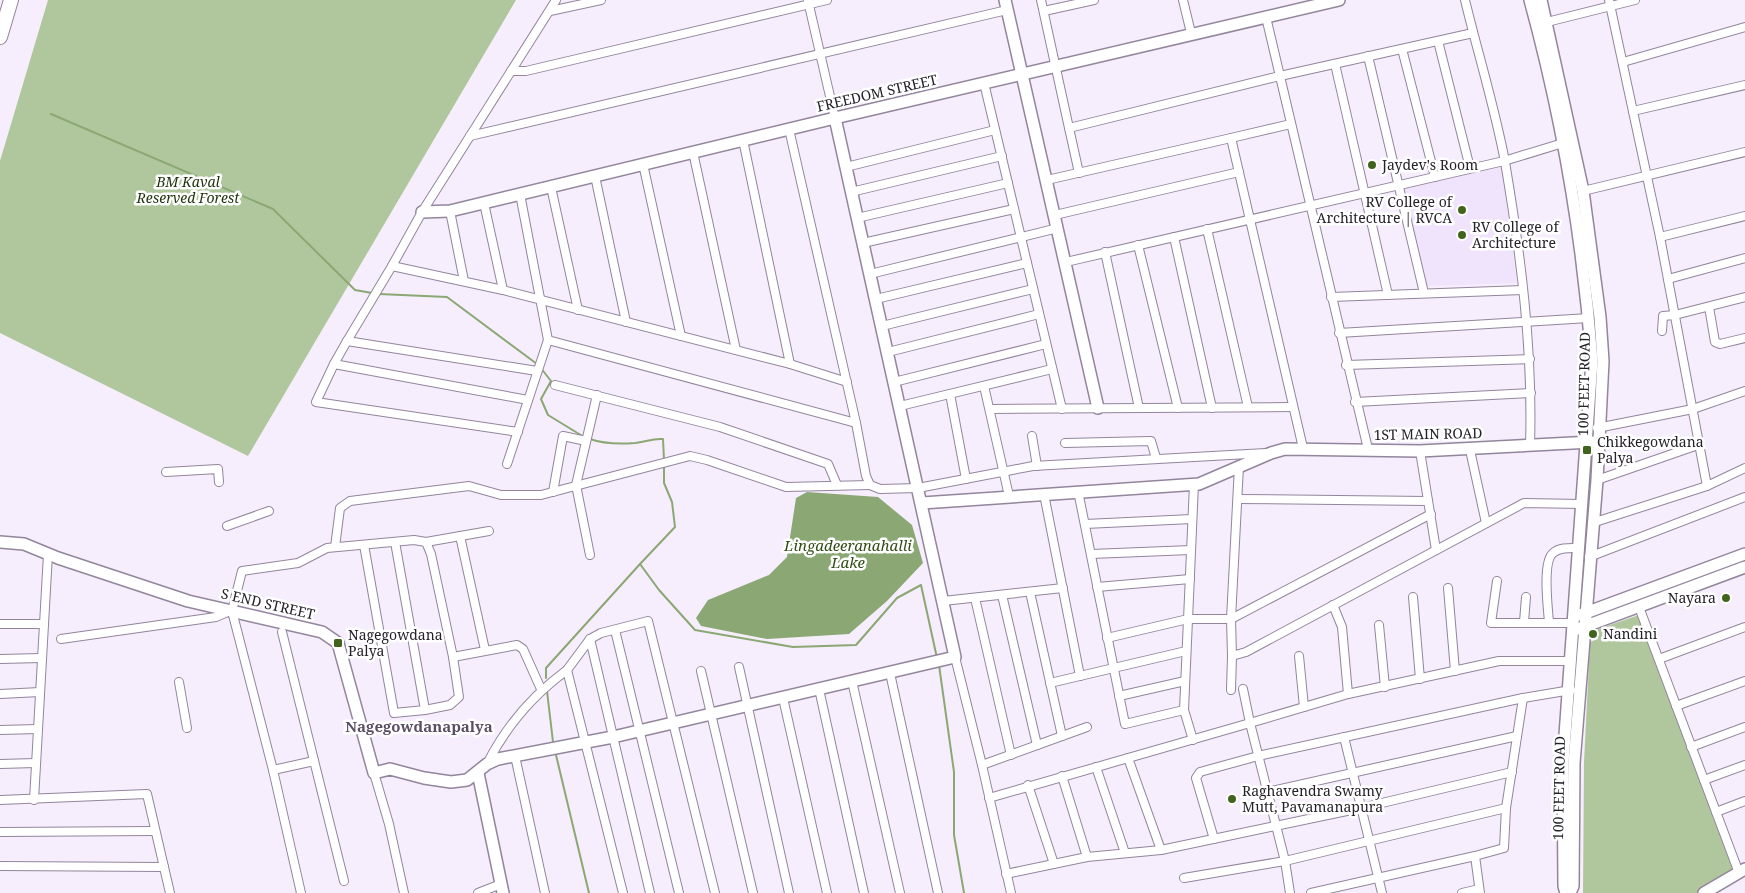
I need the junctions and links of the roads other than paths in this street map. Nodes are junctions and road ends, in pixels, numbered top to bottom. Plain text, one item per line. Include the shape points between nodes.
1 (11, 0) edge
2 (556, 0) edge
3 (601, 0) edge
4 (827, 0) edge
5 (1041, 0) edge
6 (1094, 0) edge
7 (1183, 0) edge
8 (1339, 0) edge
9 (1465, 0) edge
10 (1530, 0) edge
11 (1541, 0) edge
12 (1634, 0) edge
13 (808, 2) edge
14 (1610, 3) edge
15 (1006, 5) edge
16 (550, 11) junction
17 (1044, 11) junction
18 (1266, 17) junction
19 (1547, 22) junction
20 (1745, 27) edge
21 (1191, 33) junction
22 (1473, 33) junction
23 (0, 37) edge
24 (1438, 41) junction
25 (1402, 49) junction
26 (820, 53) junction
27 (1368, 56) junction
28 (1623, 62) junction
29 (1335, 64) junction
30 (1055, 66) junction
31 (512, 71) junction
32 (1022, 74) junction
33 (1280, 76) junction
34 (984, 83) junction
35 (1745, 85) edge
36 (1633, 111) junction
37 (835, 118) junction
38 (1291, 124) junction
39 (1069, 128) junction
40 (789, 129) junction
41 (995, 130) junction
42 (470, 136) junction
43 (1232, 138) junction
44 (743, 140) junction
45 (1563, 143) junction
46 (693, 152) junction
47 (1745, 152) edge
48 (1002, 156) junction
49 (1504, 161) junction
50 (643, 164) junction
51 (846, 167) junction
52 (1470, 168) junction
53 (1239, 172) junction
54 (1080, 173) junction
55 (594, 176) junction
56 (1647, 176) junction
57 (1434, 177) junction
58 (1047, 180) junction
59 (1008, 183) junction
60 (1400, 185) junction
61 (551, 187) junction
62 (1583, 191) junction
63 (851, 192) junction
64 (1365, 193) junction
65 (520, 194) junction
66 (484, 203) junction
67 (1310, 205) junction
68 (1014, 209) junction
69 (450, 211) junction
70 (422, 212) junction
71 (1055, 215) junction
72 (1745, 216) edge
73 (857, 218) junction
74 (1250, 219) junction
75 (1058, 228) junction
76 (1207, 229) junction
77 (1174, 237) junction
78 (1660, 237) junction
79 (1021, 238) junction
80 (863, 243) junction
81 (1138, 245) junction
82 (1105, 252) junction
83 (1745, 258) edge
84 (1066, 262) junction
85 (1027, 263) junction
86 (392, 266) junction
87 (870, 274) junction
88 (1668, 279) junction
89 (464, 282) junction
90 (1033, 289) junction
91 (503, 290) junction
92 (1523, 290) junction
93 (1424, 293) junction
94 (1388, 295) junction
95 (1331, 297) junction
96 (1745, 297) edge
97 (876, 299) junction
98 (540, 300) junction
99 (1709, 307) junction
100 (578, 310) junction
101 (1039, 314) junction
102 (1675, 315) junction
103 (1589, 318) junction
104 (626, 322) junction
105 (1528, 324) junction
106 (882, 326) junction
107 (1662, 331) dead end
108 (1339, 333) junction
109 (682, 336) junction
110 (1745, 338) edge
111 (548, 340) junction
112 (347, 341) junction
113 (1046, 344) junction
114 (736, 350) junction
115 (888, 352) junction
116 (1530, 359) junction
117 (334, 364) junction
118 (790, 364) junction
119 (1346, 365) junction
120 (1052, 369) junction
121 (538, 371) junction
122 (847, 382) junction
123 (894, 382) junction
124 (556, 385) dead end
125 (984, 386) junction
126 (1745, 390) edge
127 (1531, 393) junction
128 (950, 394) junction
129 (597, 396) junction
130 (528, 400) junction
131 (1355, 402) junction
132 (900, 406) junction
133 (1248, 407) junction
134 (1293, 407) junction
135 (1098, 408) junction
136 (1140, 408) junction
137 (1178, 408) junction
138 (1212, 408) junction
139 (990, 409) junction
140 (1062, 409) junction
141 (1693, 409) junction
142 (856, 423) junction
143 (1594, 429) junction
144 (518, 432) junction
145 (1032, 436) dead end
146 (586, 442) junction
147 (1593, 442) junction
148 (1065, 443) dead end
149 (1530, 445) junction
150 (1698, 445) junction
151 (1303, 448) junction
152 (1368, 449) junction
153 (1470, 450) junction
154 (1420, 451) junction
155 (1270, 453) junction
156 (1156, 458) junction
157 (507, 464) dead end
158 (1037, 466) junction
159 (1239, 466) junction
160 (1745, 468) edge
161 (1004, 470) junction
162 (166, 472) dead end
163 (966, 479) junction
164 (1596, 480) junction
165 (219, 482) dead end
166 (1194, 484) junction
167 (576, 485) junction
168 (837, 485) junction
169 (870, 485) junction
170 (1707, 486) junction
171 (918, 488) junction
172 (1078, 491) junction
173 (553, 492) junction
174 (1044, 494) junction
175 (1009, 496) junction
176 (1745, 497) edge
177 (1238, 498) junction
178 (1428, 501) junction
179 (922, 502) junction
180 (1582, 504) junction
181 (269, 511) dead end
182 (1430, 514) junction
183 (1192, 519) junction
184 (1486, 523) junction
185 (1592, 523) junction
186 (1085, 524) junction
187 (227, 526) dead end
188 (489, 531) dead end
189 (460, 536) junction
190 (0, 542) edge
191 (395, 542) junction
192 (426, 542) junction
193 (364, 545) junction
194 (336, 547) junction
195 (1579, 548) junction
196 (1191, 550) junction
197 (1436, 550) junction
198 (48, 554) junction
199 (1091, 554) junction
200 (1745, 554) edge
201 (590, 555) dead end
202 (1589, 557) junction
203 (1721, 563) junction
204 (1745, 567) edge
205 (1726, 574) junction
206 (1190, 579) junction
207 (1497, 581) dead end
208 (1097, 587) junction
209 (1063, 588) junction
210 (1448, 588) dead end
211 (1030, 592) junction
212 (1002, 595) junction
213 (1413, 597) dead end
214 (1526, 597) dead end
215 (975, 598) junction
216 (943, 601) junction
217 (1333, 605) junction
218 (1639, 607) junction
219 (232, 611) junction
220 (1188, 619) junction
221 (1231, 619) junction
222 (1524, 622) junction
223 (1549, 622) junction
224 (1577, 622) junction
225 (0, 624) edge
226 (44, 624) junction
227 (1379, 626) dead end
228 (1745, 627) edge
229 (616, 630) junction
230 (282, 632) dead end
231 (61, 638) dead end
232 (1107, 638) junction
233 (590, 639) junction
234 (485, 650) junction
235 (1186, 651) junction
236 (1232, 656) junction
237 (1299, 656) dead end
238 (452, 657) junction
239 (955, 657) junction
240 (42, 658) junction
241 (0, 659) edge
242 (1658, 659) junction
243 (1569, 661) junction
244 (738, 667) dead end
245 (1114, 669) junction
246 (567, 670) junction
247 (701, 671) dead end
248 (1455, 671) junction
249 (890, 672) junction
250 (1080, 676) junction
251 (1420, 679) junction
252 (852, 681) junction
253 (1185, 681) junction
254 (1745, 681) edge
255 (179, 682) dead end
256 (1050, 683) junction
257 (1385, 686) junction
258 (541, 689) junction
259 (819, 689) junction
260 (1242, 689) dead end
261 (1231, 690) dead end
262 (1573, 690) junction
263 (40, 692) junction
264 (0, 694) edge
265 (1348, 694) junction
266 (1119, 696) junction
267 (783, 698) junction
268 (1523, 698) junction
269 (748, 706) junction
270 (1676, 706) junction
271 (1304, 707) junction
272 (425, 710) junction
273 (1184, 710) junction
274 (712, 714) junction
275 (674, 723) junction
276 (1250, 723) junction
277 (1087, 727) dead end
278 (1745, 727) edge
279 (187, 728) dead end
280 (38, 729) junction
281 (0, 730) edge
282 (642, 730) junction
283 (1062, 736) junction
284 (1517, 736) junction
285 (613, 737) junction
286 (1344, 737) junction
287 (1193, 740) junction
288 (587, 742) junction
289 (1037, 745) junction
290 (1691, 747) junction
291 (1011, 755) junction
292 (515, 756) junction
293 (1258, 756) junction
294 (1128, 758) junction
295 (314, 760) junction
296 (36, 763) junction
297 (0, 764) edge
298 (487, 764) junction
299 (982, 765) junction
300 (1745, 765) edge
301 (1096, 767) junction
302 (273, 770) junction
303 (1353, 772) junction
304 (1512, 772) junction
305 (374, 773) junction
306 (478, 773) junction
307 (1062, 776) junction
308 (1704, 780) junction
309 (1028, 785) junction
310 (1267, 792) junction
311 (989, 798) junction
312 (0, 800) edge
313 (34, 800) junction
314 (1745, 801) edge
315 (1362, 808) junction
316 (1506, 808) junction
317 (1716, 812) junction
318 (1275, 826) junction
319 (155, 830) junction
320 (0, 832) edge
321 (1214, 839) junction
322 (1370, 839) junction
323 (1161, 850) junction
324 (1125, 853) junction
325 (1475, 856) junction
326 (1087, 857) junction
327 (1285, 862) junction
328 (1054, 864) junction
329 (0, 866) edge
330 (164, 867) junction
331 (1742, 871) edge
332 (1006, 874) junction
333 (1378, 877) junction
334 (1184, 878) dead end
335 (344, 881) dead end
336 (502, 889) edge
337 (1480, 891) edge
338 (170, 893) edge
339 (301, 893) edge
340 (404, 893) edge
341 (478, 893) edge
342 (545, 893) edge
343 (623, 893) edge
344 (650, 893) edge
345 (679, 893) edge
346 (715, 893) edge
347 (753, 893) edge
348 (789, 893) edge
349 (827, 893) edge
350 (864, 893) edge
351 (900, 893) edge
352 (938, 893) edge
353 (1010, 893) edge
354 (1290, 893) edge
355 (1311, 893) edge
356 (1382, 893) edge
357 (1462, 893) edge
358 (1566, 893) edge
359 (1570, 893) edge
360 (1704, 893) edge

1 - 23 highway
2 - 16 street
3 - 16 street
4 - 13 street
5 - 17 street
6 - 17 street
7 - 21 street
8 - 18 street, FREEDOM STREET
9 - 22 street
10 - 45 street, 100 FEET ROAD
11 - 19 street, 100 FEET ROAD
12 - 14 street
13 - 26 street
13 - 31 street via 526,71
14 - 19 street
14 - 28 street
15 - 26 street
15 - 32 street
16 - 31 street
17 - 30 street
18 - 21 street, FREEDOM STREET
18 - 33 street
19 - 62 street, 100 FEET ROAD
20 - 28 street
21 - 30 street, FREEDOM STREET
22 - 24 street
22 - 49 street
24 - 25 street
24 - 52 street
25 - 27 street
25 - 57 street
26 - 37 street
26 - 42 street
27 - 29 street
27 - 60 street
28 - 36 street
29 - 33 street
29 - 64 street
30 - 32 street, FREEDOM STREET
30 - 39 street
31 - 42 street
32 - 34 street, FREEDOM STREET
32 - 58 street
33 - 38 street
33 - 39 street
34 - 37 street, FREEDOM STREET
34 - 41 street
35 - 36 street
36 - 56 street
37 - 40 street, FREEDOM STREET
37 - 51 street
38 - 43 street
38 - 67 street
39 - 54 street
40 - 44 street, FREEDOM STREET
40 - 122 street
41 - 48 street
41 - 51 street
42 - 70 street
43 - 53 street
43 - 54 street
44 - 46 street, FREEDOM STREET
44 - 118 street
45 - 49 street
45 - 103 street, 100 FEET ROAD
46 - 50 street, FREEDOM STREET
46 - 114 street
47 - 56 street
48 - 59 street
48 - 63 street
49 - 52 street
49 - 92 street
50 - 55 street, FREEDOM STREET
50 - 109 street
51 - 63 street
52 - 57 street
53 - 71 street
53 - 74 street
54 - 58 street
55 - 61 street, FREEDOM STREET
55 - 104 street
56 - 62 street
56 - 78 street
57 - 60 street
58 - 71 street
59 - 68 street
59 - 73 street
60 - 64 street
60 - 93 street
61 - 65 street, FREEDOM STREET
61 - 100 street
62 - 143 street, 100 FEET ROAD via 1602,352
63 - 73 street
64 - 67 street
64 - 94 street
65 - 66 street, FREEDOM STREET
65 - 98 street
66 - 69 street, FREEDOM STREET
66 - 91 street
67 - 74 street
67 - 95 street
68 - 79 street
68 - 80 street
69 - 70 street, FREEDOM STREET
69 - 89 street
70 - 86 street
71 - 75 street
72 - 78 street
73 - 80 street
74 - 76 street
74 - 134 street
75 - 79 street
75 - 84 street
76 - 77 street
76 - 133 street
77 - 81 street
77 - 138 street
78 - 88 street
79 - 85 street
79 - 87 street
80 - 87 street
81 - 82 street
81 - 137 street
82 - 84 street
82 - 136 street
83 - 88 street
84 - 135 street
85 - 90 street
85 - 97 street
86 - 89 street
86 - 112 street
87 - 97 street
88 - 102 street
89 - 91 street
90 - 101 street
90 - 106 street
91 - 98 street
92 - 93 street
92 - 105 street
93 - 94 street
94 - 95 street
95 - 108 street
96 - 99 street
97 - 106 street
98 - 100 street
98 - 111 street
99 - 102 street
99 - 110 street via 1715,342 1720,344
100 - 104 street
101 - 113 street
101 - 115 street
102 - 107 street via 1663,316
102 - 141 street
103 - 105 street
103 - 143 street, 100 FEET ROAD
104 - 109 street
105 - 108 street
105 - 116 street
106 - 115 street
108 - 119 street
109 - 114 street
111 - 121 street
111 - 142 street
112 - 117 street
112 - 121 street
113 - 120 street
113 - 123 street
114 - 118 street
115 - 123 street
116 - 119 street
116 - 127 street
117 - 130 street
117 - 144 street via 316,402
118 - 122 street
119 - 131 street
120 - 125 street
120 - 140 street
121 - 130 street
122 - 142 street
123 - 132 street
124 - 129 street
125 - 128 street
125 - 139 street
126 - 141 street
127 - 131 street
127 - 149 street
128 - 132 street
128 - 163 street
129 - 146 street
129 - 168 street via 720,427 828,464
130 - 144 street
131 - 152 street
132 - 171 street
133 - 134 street
133 - 138 street
134 - 151 street
135 - 136 street
135 - 140 street
136 - 137 street
137 - 138 street
139 - 140 street
139 - 161 street
141 - 143 street
141 - 150 street
142 - 169 street
143 - 147 street, 100 FEET ROAD
144 - 157 street
145 - 158 street
146 - 167 street
146 - 173 street via 563,436
147 - 149 street, 1ST MAIN ROAD
147 - 164 street, 100 FEET ROAD
147 - 180 street, 100 FEET ROAD
148 - 156 street via 1151,441
149 - 153 street, 1ST MAIN ROAD
150 - 164 street
150 - 170 street
151 - 152 street, 1ST MAIN ROAD
151 - 155 street, 1ST MAIN ROAD
152 - 154 street, 1ST MAIN ROAD
153 - 154 street, 1ST MAIN ROAD
153 - 184 street
154 - 178 street
155 - 156 street
155 - 159 street, 1ST MAIN ROAD
156 - 158 street
158 - 161 street
159 - 166 street, 1ST MAIN ROAD
159 - 177 street
160 - 170 street
161 - 163 street
161 - 175 street
162 - 165 street via 218,469
163 - 171 street
164 - 185 street, 100 FEET ROAD
166 - 172 street, 1ST MAIN ROAD
166 - 183 street
167 - 168 street via 690,456 786,487
167 - 173 street
167 - 201 street
168 - 169 street
169 - 171 street via 880,489
170 - 185 street
171 - 179 street
172 - 174 street, 1ST MAIN ROAD
172 - 186 street
173 - 194 street via 541,496 501,495 469,486 350,501 340,508
174 - 175 street, 1ST MAIN ROAD
174 - 209 street
175 - 179 street, 1ST MAIN ROAD
176 - 202 street
177 - 178 street
177 - 221 street
178 - 182 street
179 - 216 street
180 - 184 street via 1524,503
180 - 195 street, 100 FEET ROAD
181 - 187 street
182 - 197 street
182 - 221 street
183 - 186 street
183 - 196 street
184 - 197 street
185 - 202 street, 100 FEET ROAD
186 - 199 street
188 - 189 street
189 - 192 street
189 - 234 street
190 - 198 street, S END STREET via 24,544
191 - 192 street
191 - 193 street
191 - 272 street
192 - 238 street
193 - 194 street
193 - 272 street via 394,713
194 - 219 street via 327,548 298,563 242,571
195 - 223 street via 1558,550 1550,556 1547,569
195 - 224 street, 100 FEET ROAD
196 - 199 street
196 - 206 street
197 - 217 street
198 - 219 street, S END STREET via 179,598
198 - 226 street
199 - 208 street
200 - 203 street
202 - 224 street, 100 FEET ROAD
203 - 205 street
203 - 224 street
204 - 205 street
205 - 218 street
206 - 208 street
206 - 220 street
207 - 222 street via 1490,622
208 - 232 street
209 - 211 street
209 - 250 street
210 - 248 street
211 - 212 street
211 - 256 street
212 - 215 street
212 - 289 street
213 - 251 street
214 - 222 street
215 - 216 street
215 - 291 street
216 - 239 street
217 - 236 street via 1246,652
217 - 265 street via 1342,627
218 - 224 street
218 - 242 street
219 - 231 street via 216,617
219 - 302 street
219 - 305 street, S END STREET via 322,632 338,643
220 - 221 street
220 - 232 street
220 - 235 street
221 - 236 street
222 - 223 street
223 - 224 street
224 - 243 street, 100 FEET ROAD
224 - 262 street, 100 FEET ROAD
225 - 226 street
226 - 240 street
227 - 257 street
228 - 242 street
229 - 233 street
229 - 275 street via 648,621
229 - 282 street
230 - 295 street
232 - 245 street
233 - 246 street
233 - 285 street
234 - 238 street
234 - 258 street via 517,644 523,649
235 - 245 street
235 - 253 street
236 - 261 street
237 - 271 street
238 - 272 street via 459,697 450,705
239 - 249 street
239 - 299 street
240 - 241 street
240 - 263 street
242 - 270 street
243 - 248 street via 1499,661
243 - 262 street, 100 FEET ROAD
244 - 269 street
245 - 250 street
245 - 266 street
246 - 258 street
246 - 288 street
247 - 274 street
248 - 251 street
249 - 252 street
249 - 352 street
250 - 256 street
251 - 257 street
252 - 259 street
252 - 351 street
253 - 266 street
253 - 273 street
254 - 270 street
255 - 279 street
256 - 283 street
257 - 265 street
258 - 298 street via 499,741
259 - 267 street
259 - 350 street
260 - 276 street
262 - 268 street
262 - 358 street, 100 FEET ROAD via 1563,763
262 - 359 street, 100 FEET ROAD via 1573,886
263 - 264 street
263 - 280 street
265 - 271 street
266 - 273 street via 1124,724
267 - 269 street
267 - 349 street
268 - 284 street
268 - 286 street
269 - 274 street
269 - 348 street
270 - 290 street
271 - 276 street
273 - 287 street
274 - 275 street
274 - 347 street
275 - 282 street
275 - 346 street
276 - 287 street
276 - 293 street
277 - 283 street
278 - 290 street
280 - 281 street
280 - 296 street
282 - 285 street
282 - 345 street
283 - 289 street
284 - 303 street
284 - 304 street
285 - 288 street
285 - 344 street
286 - 293 street
286 - 303 street
287 - 294 street
288 - 292 street
288 - 343 street
289 - 291 street
290 - 308 street
291 - 299 street
292 - 298 street
292 - 342 street
293 - 310 street
293 - 321 street via 1197,775
294 - 301 street
294 - 323 street
295 - 302 street
295 - 335 street
296 - 297 street
296 - 313 street
298 - 306 street
299 - 311 street
300 - 308 street
301 - 307 street
301 - 324 street
302 - 339 street
303 - 310 street
303 - 315 street
304 - 315 street
304 - 316 street
305 - 306 street via 390,769 451,782 467,780
305 - 340 street, S END STREET
306 - 336 street
307 - 309 street
307 - 326 street
308 - 317 street
309 - 311 street
309 - 328 street
310 - 318 street
311 - 332 street
312 - 313 street
313 - 319 street via 147,794
314 - 317 street
315 - 318 street
315 - 322 street
316 - 322 street
316 - 325 street via 1504,848
317 - 331 street
318 - 321 street
318 - 327 street
319 - 320 street
319 - 330 street
321 - 323 street
322 - 327 street
322 - 333 street
323 - 324 street
324 - 326 street
325 - 333 street
325 - 337 street
326 - 328 street
327 - 334 street
327 - 354 street
328 - 332 street
329 - 330 street
330 - 338 street
331 - 360 street
332 - 353 street
333 - 355 street
333 - 356 street
336 - 341 street
337 - 357 street

